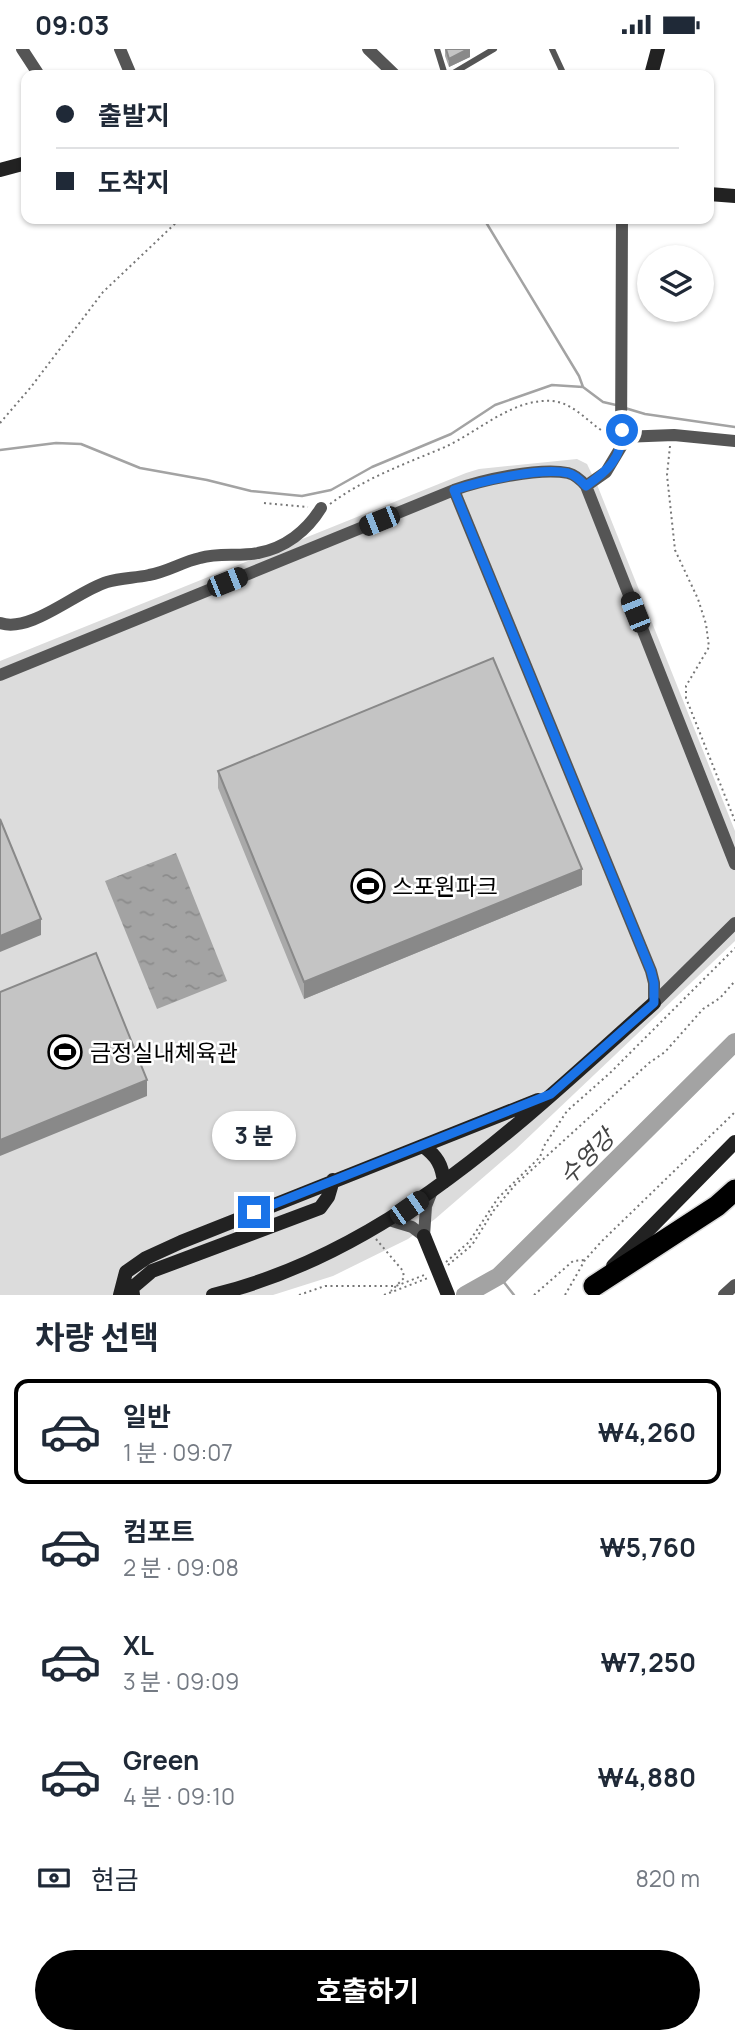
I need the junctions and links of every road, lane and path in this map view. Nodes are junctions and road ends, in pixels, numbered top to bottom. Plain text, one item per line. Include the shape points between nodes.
1 (22, 49) edge
2 (120, 49) edge
3 (368, 49) edge
4 (437, 49) edge
5 (494, 49) edge
6 (552, 49) edge
7 (658, 49) edge
8 (36, 70) edge
9 (129, 70) edge
10 (390, 70) edge
11 (446, 70) edge
12 (457, 70) edge
13 (562, 70) edge
14 (652, 70) edge
15 (21, 164) edge
16 (0, 170) edge
17 (714, 194) edge
18 (735, 196) edge
19 (175, 224) edge
20 (622, 224) edge
21 (0, 423) edge
22 (622, 434) junction
23 (669, 435) junction
24 (735, 440) edge
25 (586, 486) junction
26 (454, 490) junction
27 (264, 503) dead end
28 (321, 508) junction
29 (0, 623) edge
30 (0, 675) edge
31 (735, 821) edge
32 (735, 864) edge
33 (735, 923) edge
34 (735, 949) edge
35 (735, 981) edge
36 (654, 1003) junction
37 (551, 1094) junction
38 (735, 1112) edge
39 (735, 1142) edge
40 (423, 1146) junction
41 (333, 1181) junction
42 (438, 1187) junction
43 (735, 1190) edge
44 (726, 1203) edge
45 (388, 1220) junction
46 (424, 1236) junction
47 (375, 1238) dead end
48 (585, 1260) junction
49 (735, 1285) edge
50 (396, 1286) junction
51 (590, 1291) edge
52 (390, 1292) junction
53 (120, 1295) edge
54 (133, 1295) edge
55 (213, 1295) edge
56 (299, 1295) edge
57 (384, 1295) edge
58 (393, 1295) edge
59 (448, 1295) edge
60 (534, 1295) edge
61 (565, 1295) edge
62 (724, 1295) edge

1 - 8 street
2 - 9 street
3 - 10 street
4 - 11 lane
5 - 12 lane
6 - 13 lane
7 - 14 street
15 - 16 street
17 - 18 street
19 - 21 path via 103,292
20 - 22 street
22 - 23 street
22 - 25 street via 616,458
22 - 28 path via 611,436 598,430 579,412 549,400 499,415
23 - 24 street
23 - 31 path via 667,475 675,550 698,599 709,647 686,686 686,698
25 - 26 street via 569,473 531,473
25 - 32 street
26 - 30 street
26 - 36 street via 651,971
27 - 28 path
28 - 29 street via 298,536 258,554 218,554 148,576 105,582 31,621 14,626
33 - 36 street
34 - 35 path via 567,1111 540,1157 498,1198 470,1242 445,1265 472,1245 515,1185 664,1052
36 - 37 street
37 - 40 street
37 - 42 street
38 - 48 path
39 - 51 street
40 - 41 street
40 - 42 street via 436,1155 443,1170
41 - 53 street via 146,1258 126,1272
41 - 54 street via 320,1208 152,1271 132,1288
42 - 45 street
42 - 46 street via 426,1206
43 - 44 highway
44 - 51 highway
45 - 46 street
45 - 55 street via 294,1269
46 - 59 street, bridge
47 - 50 path via 403,1271 404,1278
48 - 60 path via 573,1261
48 - 61 path
49 - 62 street
50 - 52 path
50 - 52 path via 433,1273
50 - 56 path via 325,1286
52 - 57 path
52 - 58 path

